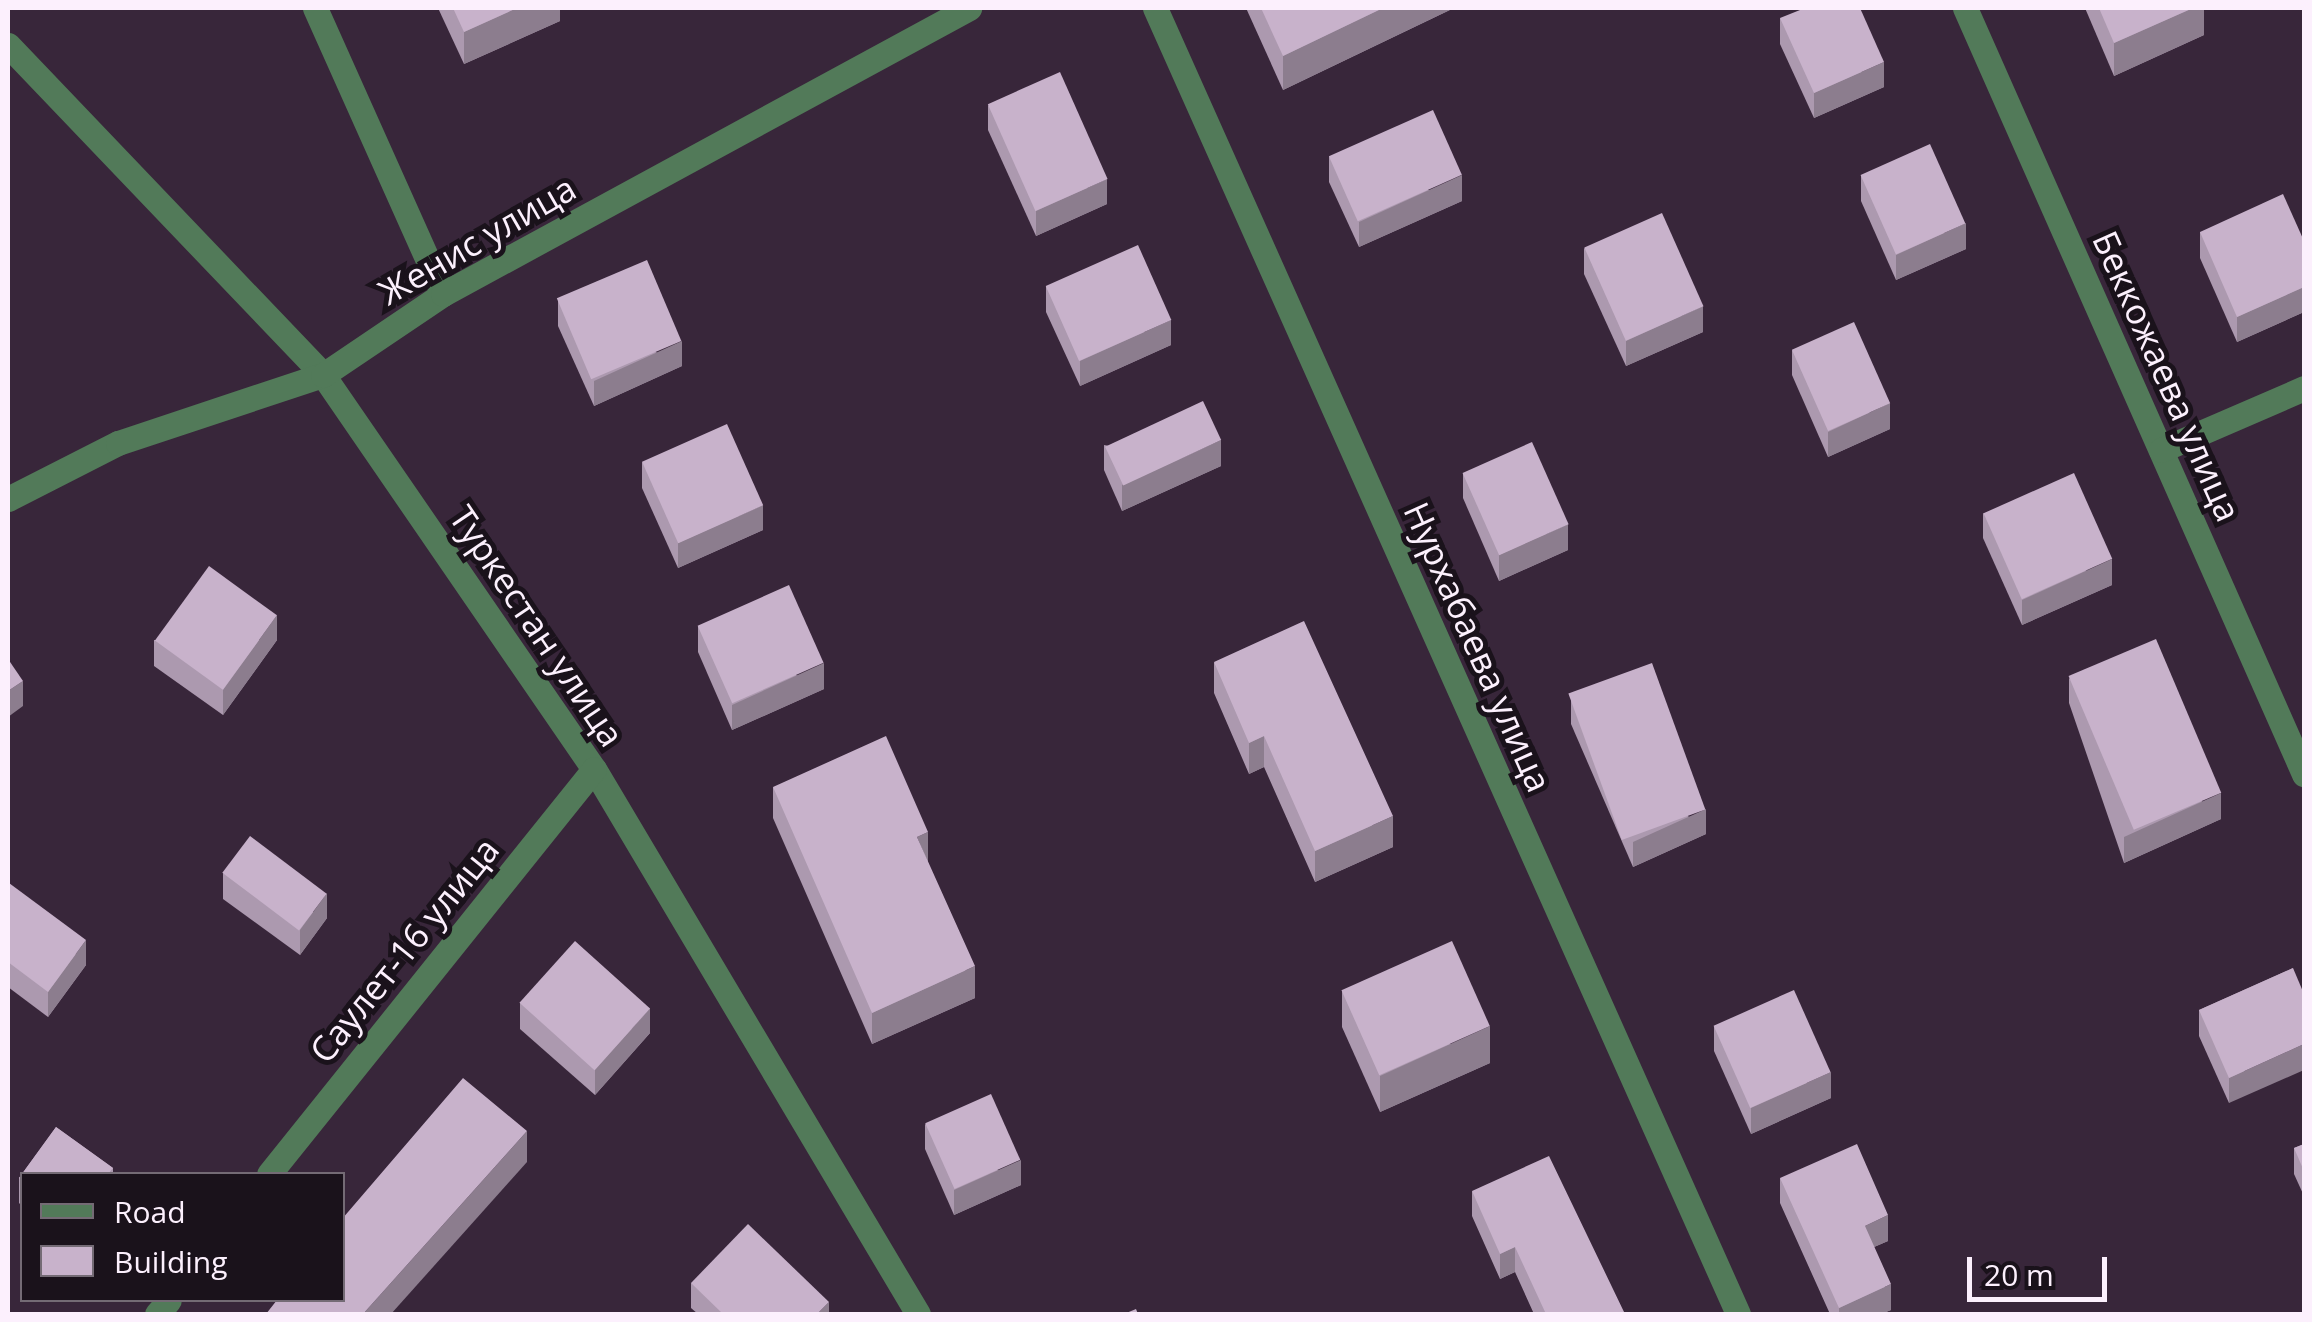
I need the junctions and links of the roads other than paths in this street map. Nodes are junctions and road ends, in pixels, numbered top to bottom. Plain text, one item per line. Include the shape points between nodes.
1 (315, 8) edge
2 (969, 8) edge
3 (1154, 8) edge
4 (1965, 8) edge
5 (8, 45) edge
6 (444, 294) junction
7 (323, 376) junction
8 (2304, 388) edge
9 (2161, 450) junction
10 (8, 499) edge
11 (594, 769) junction
12 (2304, 774) edge
13 (271, 1172) edge
14 (918, 1314) edge
15 (1738, 1314) edge

1 - 6 street
2 - 6 street, Женис улица
3 - 15 street, Нурхабаева улица
4 - 9 street, Беккожаева улица
5 - 7 street, Туркестан улица
6 - 7 street, Женис улица
7 - 10 street, Женис улица via 118,443
7 - 11 street, Туркестан улица
8 - 9 street
9 - 12 street, Беккожаева улица
11 - 13 street, Саулет-16 улица
11 - 14 street, Туркестан улица

